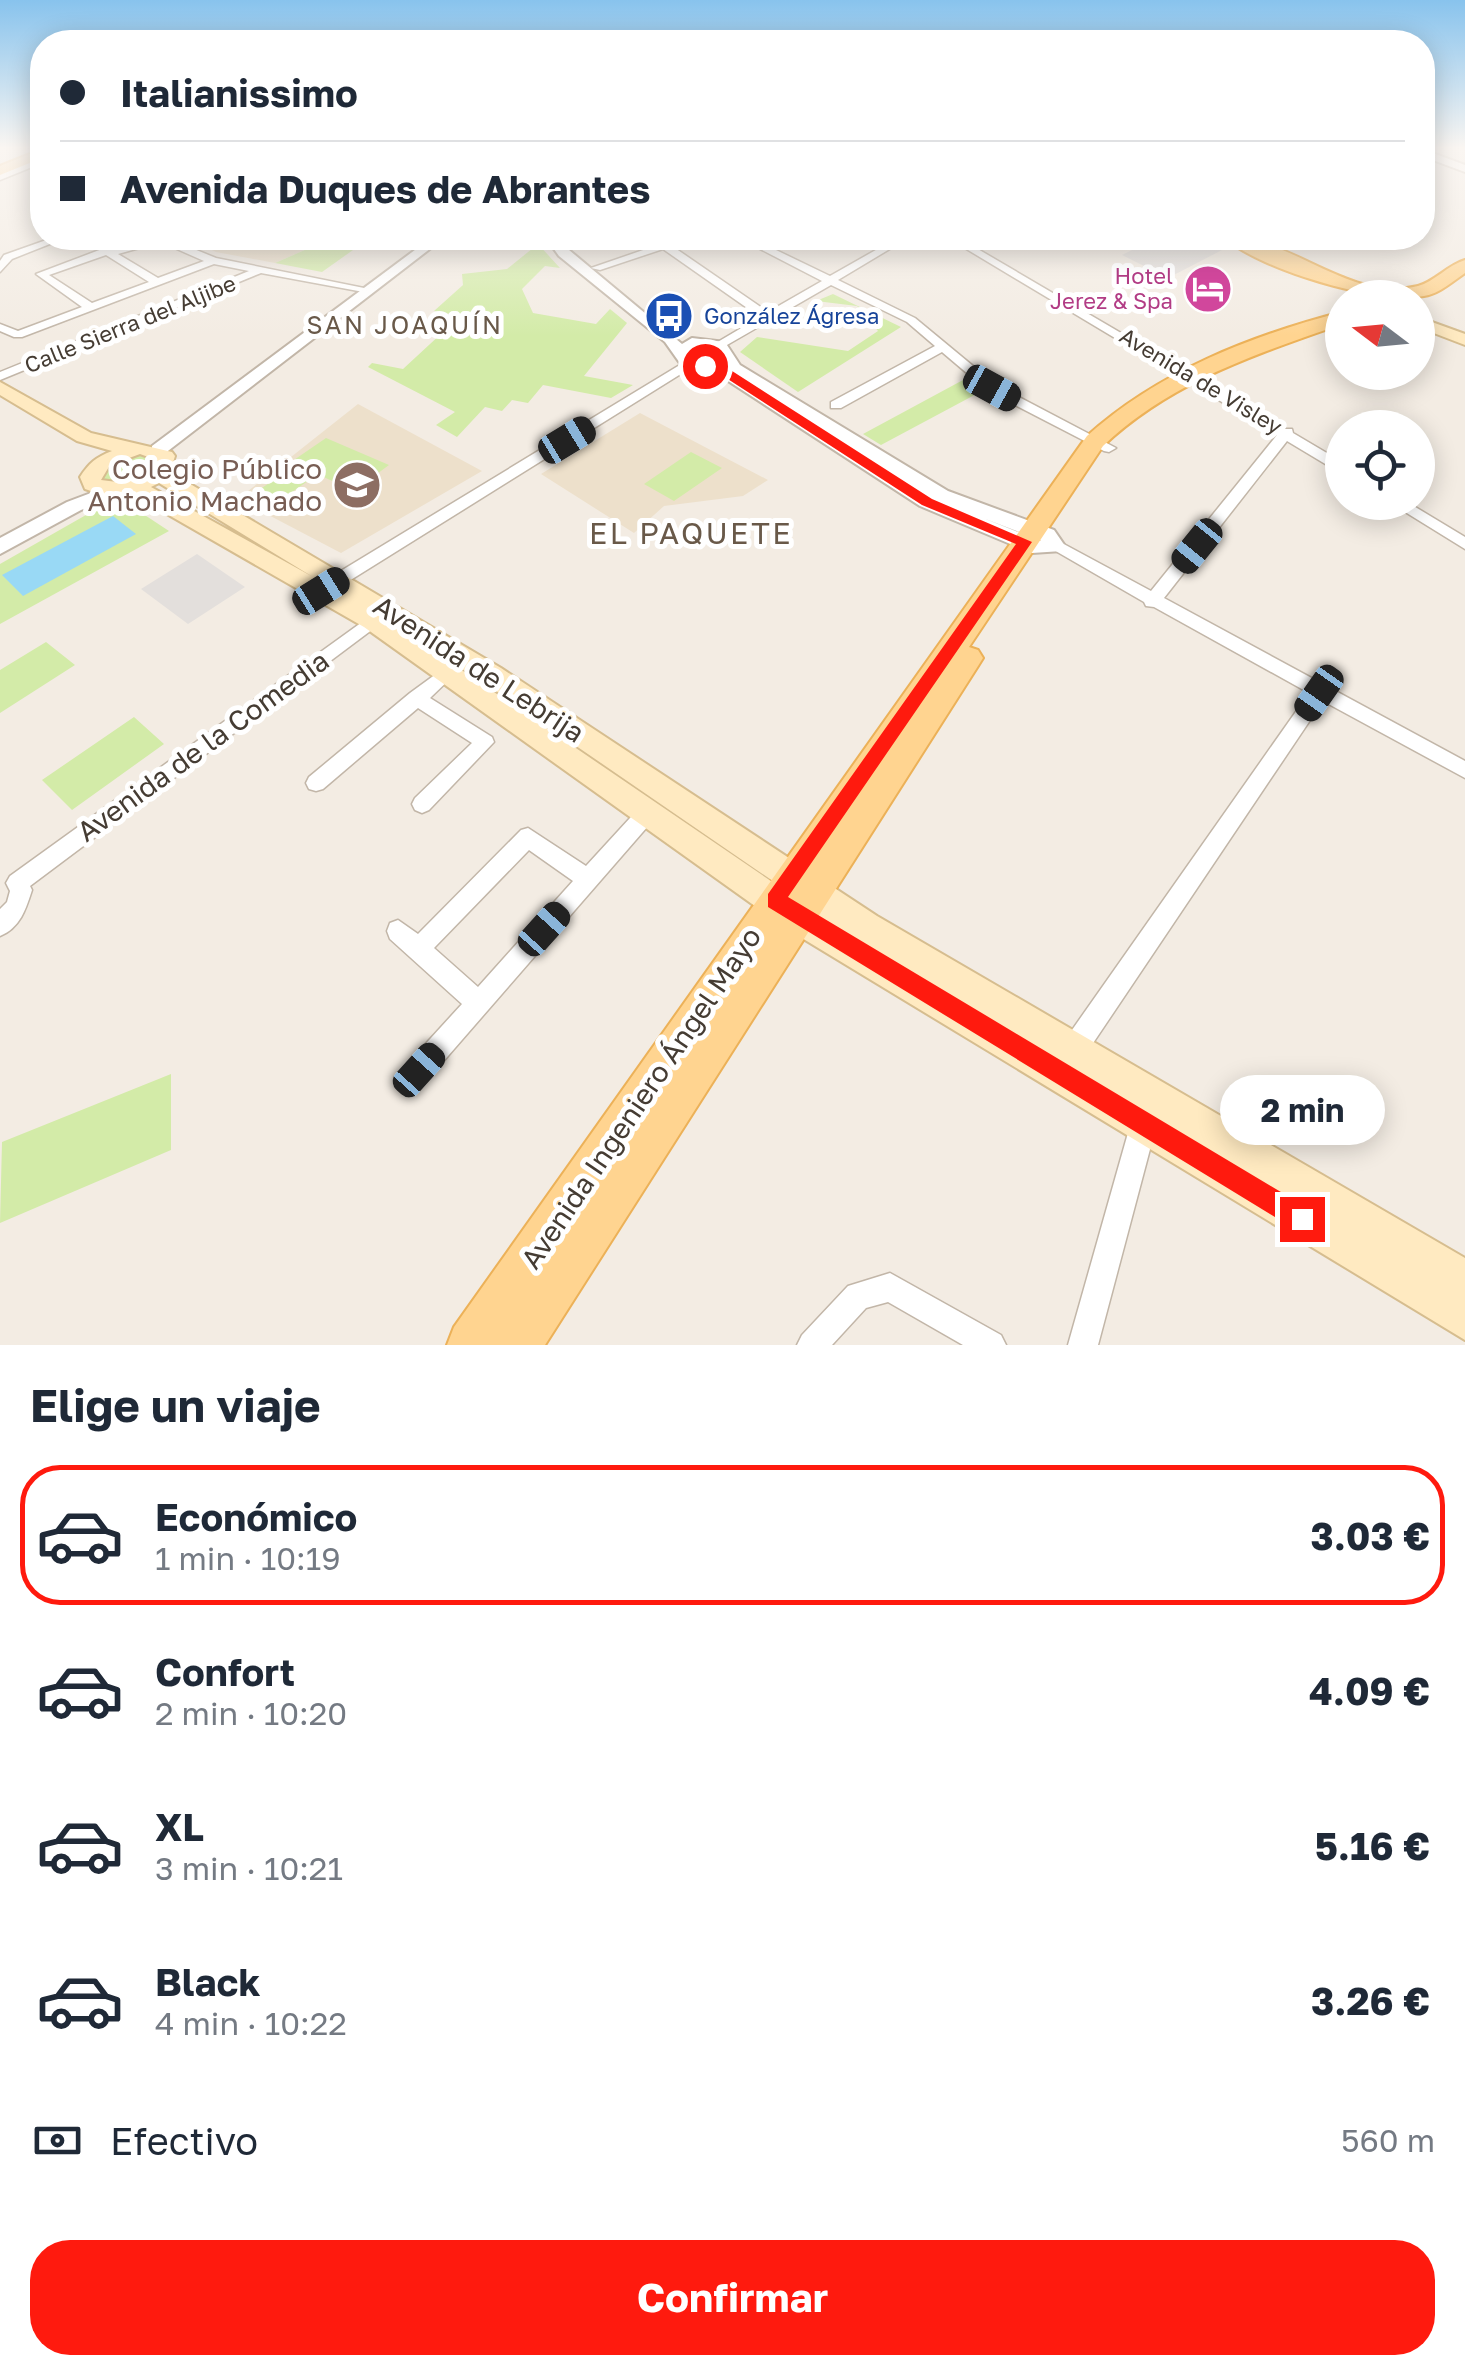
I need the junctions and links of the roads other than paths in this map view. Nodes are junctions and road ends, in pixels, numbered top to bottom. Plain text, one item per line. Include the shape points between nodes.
1 (30, 249) edge
2 (113, 250) edge
3 (188, 250) edge
4 (422, 250) edge
5 (562, 250) edge
6 (577, 250) edge
7 (649, 250) edge
8 (671, 250) edge
9 (769, 250) edge
10 (882, 250) edge
11 (974, 250) edge
12 (1260, 250) edge
13 (109, 251) junction
14 (213, 261) junction
15 (1465, 265) edge
16 (596, 268) junction
17 (0, 269) edge
18 (260, 270) junction
19 (831, 280) junction
20 (1329, 280) edge
21 (157, 282) junction
22 (1435, 286) edge
23 (368, 290) junction
24 (90, 307) junction
25 (767, 317) junction
26 (1325, 325) edge
27 (1435, 325) edge
28 (0, 327) edge
29 (1325, 332) edge
30 (1465, 340) edge
31 (701, 342) junction
32 (943, 346) junction
33 (723, 350) junction
34 (691, 362) junction
35 (0, 376) edge
36 (1192, 376) junction
37 (0, 387) edge
38 (0, 405) edge
39 (824, 411) junction
40 (1287, 432) junction
41 (1102, 445) junction
42 (129, 450) junction
43 (158, 450) junction
44 (1325, 457) edge
45 (159, 474) junction
46 (99, 482) junction
47 (135, 487) junction
48 (1426, 520) edge
49 (0, 540) edge
50 (1040, 540) junction
51 (1465, 544) edge
52 (0, 547) edge
53 (330, 585) junction
54 (1152, 602) junction
55 (380, 615) junction
56 (446, 672) junction
57 (1319, 693) junction
58 (416, 698) junction
59 (1465, 770) edge
60 (316, 783) dead end
61 (422, 804) dead end
62 (648, 812) junction
63 (588, 880) junction
64 (9, 881) edge
65 (794, 898) junction
66 (0, 925) edge
67 (398, 931) dead end
68 (418, 949) junction
69 (479, 1003) junction
70 (1074, 1048) junction
71 (419, 1070) dead end
72 (1147, 1109) junction
73 (1465, 1280) edge
74 (1465, 1318) edge
75 (472, 1345) edge
76 (516, 1345) edge
77 (812, 1345) edge
78 (991, 1345) edge
79 (1083, 1345) edge

1 - 17 street via 8,257
2 - 13 street
3 - 14 street
4 - 23 street
5 - 34 street
6 - 16 street
7 - 16 street
8 - 25 street
9 - 19 street
10 - 19 street
11 - 36 street, Avenida de Visley
12 - 20 main road
13 - 21 street
13 - 24 street via 41,274
14 - 18 street
14 - 21 street
15 - 22 main road
16 - 31 street via 681,335
18 - 23 street
18 - 35 street, Calle Sierra del Aljibe
19 - 25 street
19 - 32 street via 911,320
21 - 24 street
23 - 43 street
24 - 28 street via 18,334
25 - 33 street
26 - 36 main road, Avenida Ingeniero Ángel Mayo
27 - 30 main road
29 - 36 main road, Avenida Ingeniero Ángel Mayo
31 - 33 street
31 - 34 street via 685,346
32 - 39 street
32 - 41 street via 992,388
33 - 34 street via 719,363
33 - 39 street via 734,368
34 - 50 street via 724,372 927,502
34 - 53 street
36 - 40 street, Avenida de Visley
36 - 41 main road, Avenida Ingeniero Ángel Mayo
37 - 42 main road via 84,436
38 - 46 main road via 80,453
39 - 50 street via 940,494
40 - 44 street, Avenida de Visley
40 - 54 street
41 - 50 main road, Avenida Ingeniero Ángel Mayo
42 - 43 main road
42 - 46 main road
43 - 45 main road via 166,460
45 - 47 main road
45 - 53 main road
46 - 47 main road
46 - 49 street
46 - 52 street via 74,506
47 - 53 main road
48 - 51 street
50 - 54 street
50 - 65 main road, Avenida Ingeniero Ángel Mayo
53 - 55 main road
54 - 57 street
55 - 56 main road, Avenida de Lebrija
55 - 64 street, Avenida de la Comedia
55 - 65 main road, Avenida de Lebrija
56 - 58 street
56 - 62 main road, Avenida de Lebrija
57 - 59 street
57 - 70 street
58 - 60 street
58 - 61 street via 485,742
62 - 63 street
62 - 65 main road, Avenida de Lebrija
63 - 68 street via 528,837
63 - 69 street
64 - 66 street via 16,908
65 - 70 main road
65 - 72 main road
65 - 75 main road, Avenida Ingeniero Ángel Mayo
65 - 76 main road, Avenida Ingeniero Ángel Mayo
67 - 68 street
68 - 69 street
69 - 71 street
70 - 72 main road
72 - 73 main road
72 - 74 main road
72 - 79 street
77 - 78 street via 858,1296 890,1287

